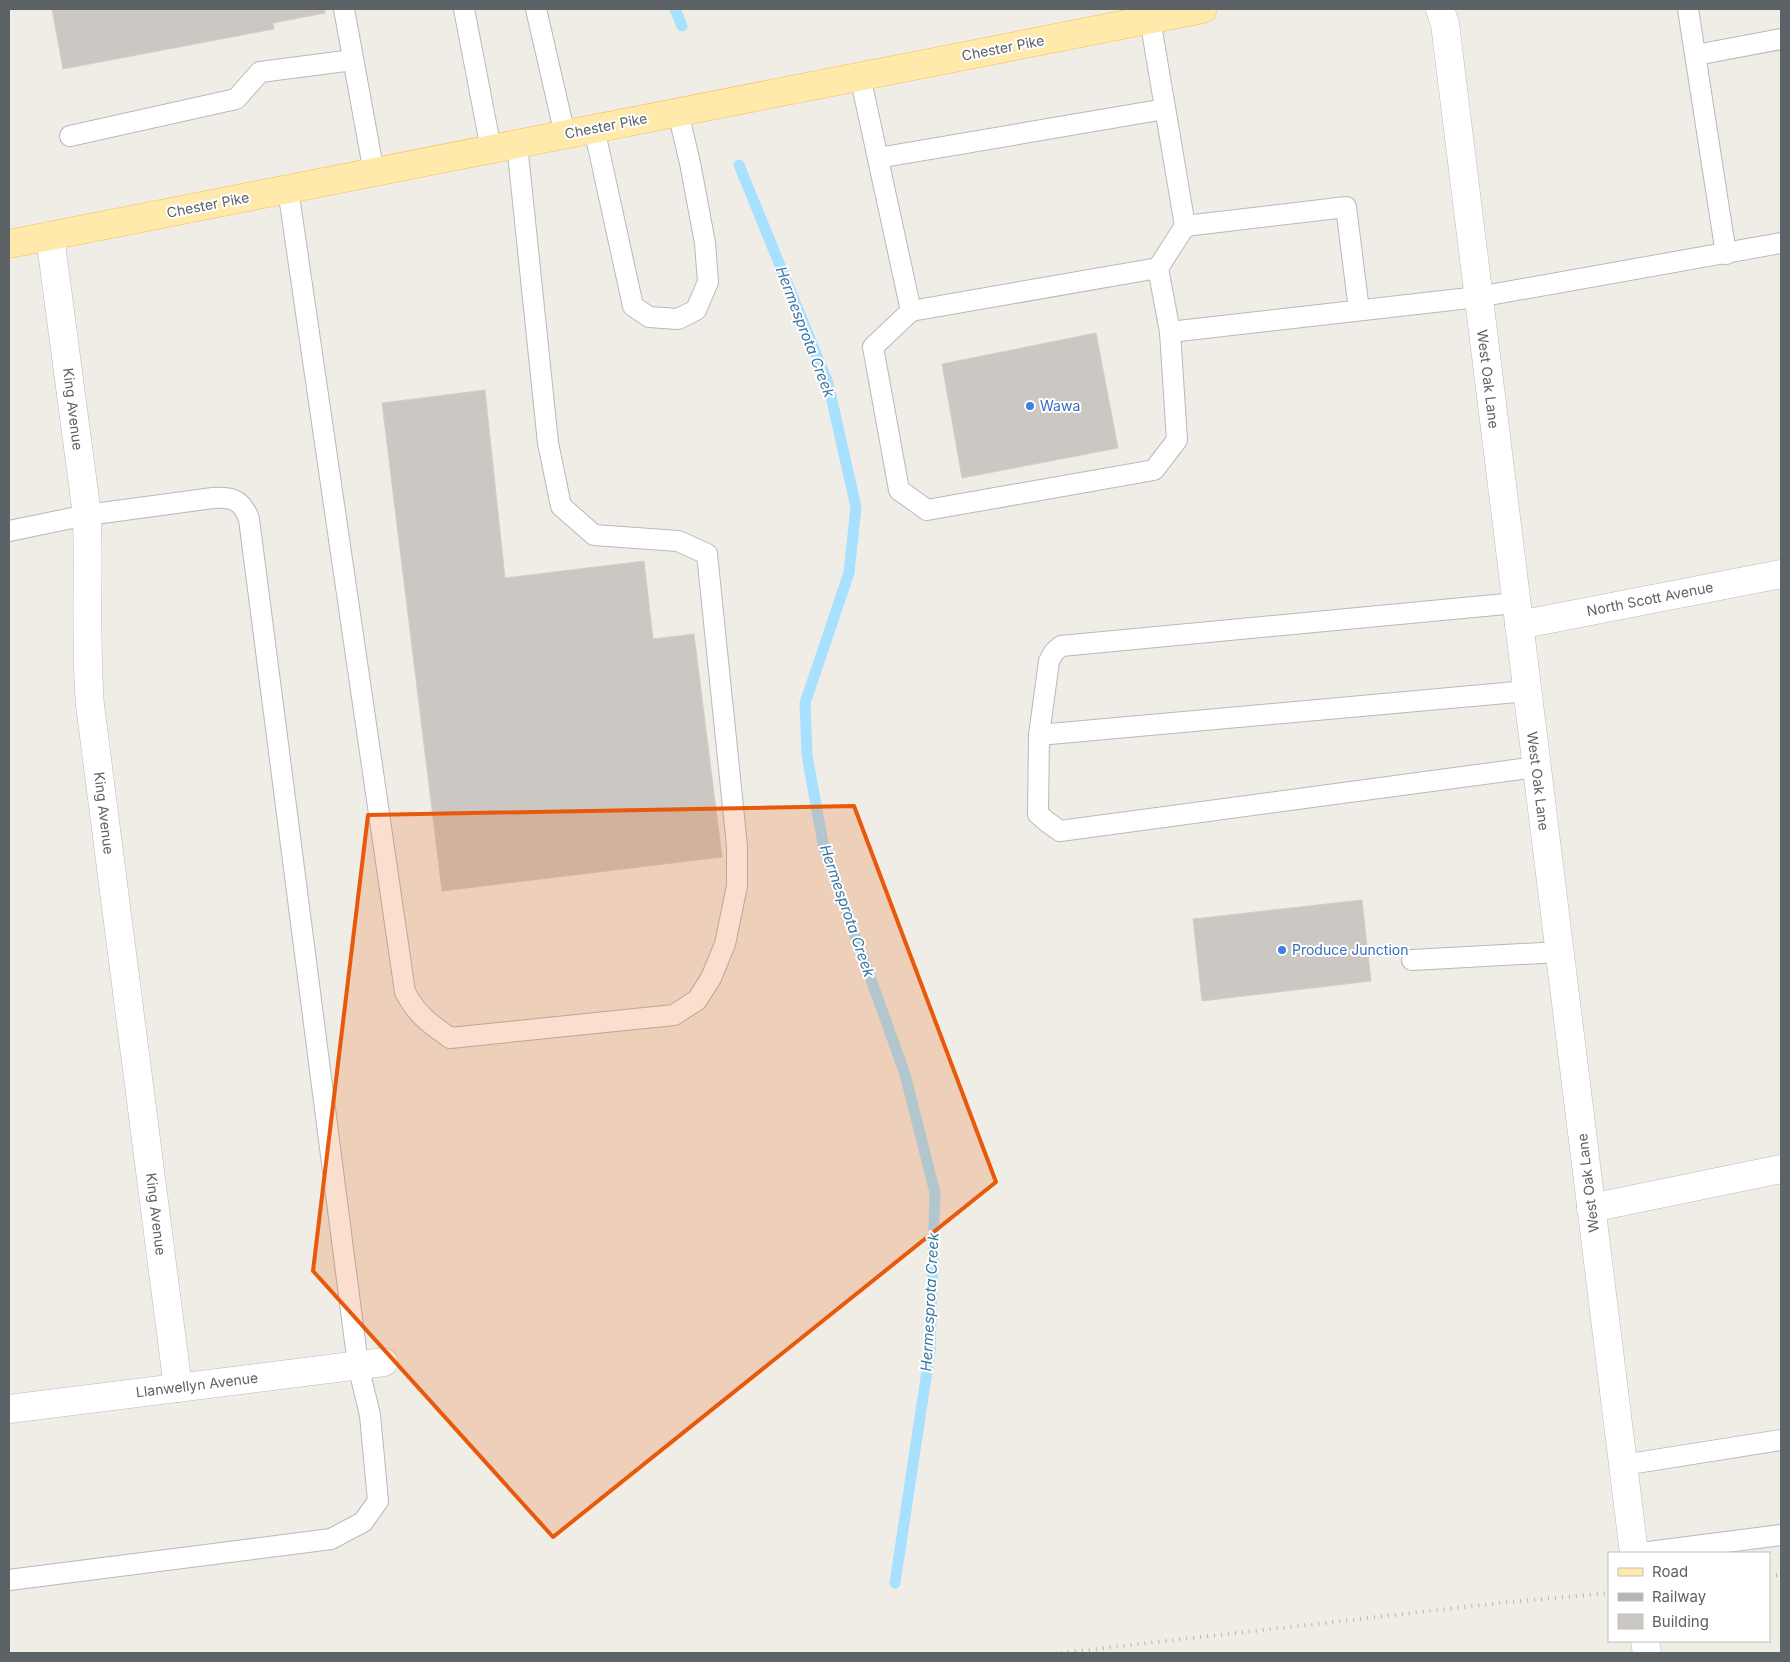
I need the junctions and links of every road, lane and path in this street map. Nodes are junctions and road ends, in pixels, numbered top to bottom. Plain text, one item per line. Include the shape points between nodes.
1 (344, 9) edge
2 (464, 9) edge
3 (536, 9) edge
4 (1203, 9) edge
5 (1440, 9) edge
6 (1688, 9) edge
7 (1149, 14) edge
8 (1781, 39) edge
9 (1696, 56) junction
10 (353, 60) junction
11 (860, 76) junction
12 (1165, 109) junction
13 (678, 112) junction
14 (594, 128) junction
15 (565, 135) junction
16 (70, 136) dead end
17 (504, 146) junction
18 (878, 158) junction
19 (374, 173) junction
20 (288, 189) junction
21 (1185, 226) junction
22 (50, 236) junction
23 (1781, 243) edge
24 (9, 244) edge
25 (1726, 254) junction
26 (1158, 268) junction
27 (1478, 297) junction
28 (1359, 310) junction
29 (911, 311) junction
30 (1170, 332) junction
31 (87, 515) junction
32 (9, 531) edge
33 (1781, 574) edge
34 (1517, 614) junction
35 (1527, 691) junction
36 (1039, 735) junction
37 (1536, 767) junction
38 (1560, 952) junction
39 (1412, 960) dead end
40 (1781, 1169) edge
41 (1591, 1208) junction
42 (384, 1362) dead end
43 (358, 1365) junction
44 (178, 1388) junction
45 (9, 1409) edge
46 (1781, 1440) edge
47 (1623, 1465) junction
48 (1781, 1535) edge
49 (1634, 1552) edge
50 (1649, 1552) edge
51 (9, 1580) edge

1 - 10 lane
2 - 17 lane
3 - 15 lane
4 - 7 main road, Chester Pike
5 - 27 street, West Oak Lane via 1445,24
6 - 9 lane
7 - 11 main road, Chester Pike
7 - 12 lane
8 - 9 lane
9 - 25 lane
10 - 16 lane via 260,72 236,99
10 - 19 lane
11 - 13 main road, Chester Pike
11 - 18 lane
12 - 18 lane
12 - 21 lane
13 - 14 main road, Chester Pike
13 - 14 lane via 702,225 708,282 696,310 678,319 649,317 633,306
14 - 15 main road, Chester Pike
15 - 17 main road, Chester Pike
17 - 19 main road, Chester Pike
17 - 20 lane via 548,442 561,506 594,535 678,541 707,554 737,846 737,886 725,944 712,978 697,1000 674,1015 450,1038 426,1021 405,992
18 - 29 lane
19 - 20 main road, Chester Pike
20 - 22 main road, Chester Pike
21 - 26 lane
21 - 28 lane via 1346,207
22 - 24 main road, Chester Pike
22 - 31 street, King Avenue
23 - 25 lane
25 - 27 lane
26 - 29 lane
26 - 30 lane
27 - 28 lane
27 - 34 street, West Oak Lane
28 - 30 lane
29 - 30 lane via 874,347 899,490 927,510 1154,470 1177,440
31 - 32 lane
31 - 43 lane via 225,498 245,508 249,519
31 - 44 street, King Avenue via 90,705
33 - 34 street, North Scott Avenue
34 - 35 street, West Oak Lane
34 - 36 lane via 1061,646 1049,661
35 - 36 lane
35 - 37 street, West Oak Lane
36 - 37 lane via 1038,814 1060,831
37 - 38 street, West Oak Lane
38 - 39 lane
38 - 41 street, West Oak Lane
40 - 41 street
41 - 47 street, West Oak Lane
42 - 43 street, Llanwellyn Avenue
43 - 44 street, Llanwellyn Avenue
43 - 51 lane via 370,1415 378,1501 363,1522 331,1539
44 - 45 street, Llanwellyn Avenue
46 - 47 lane
47 - 49 street, West Oak Lane
48 - 50 lane

